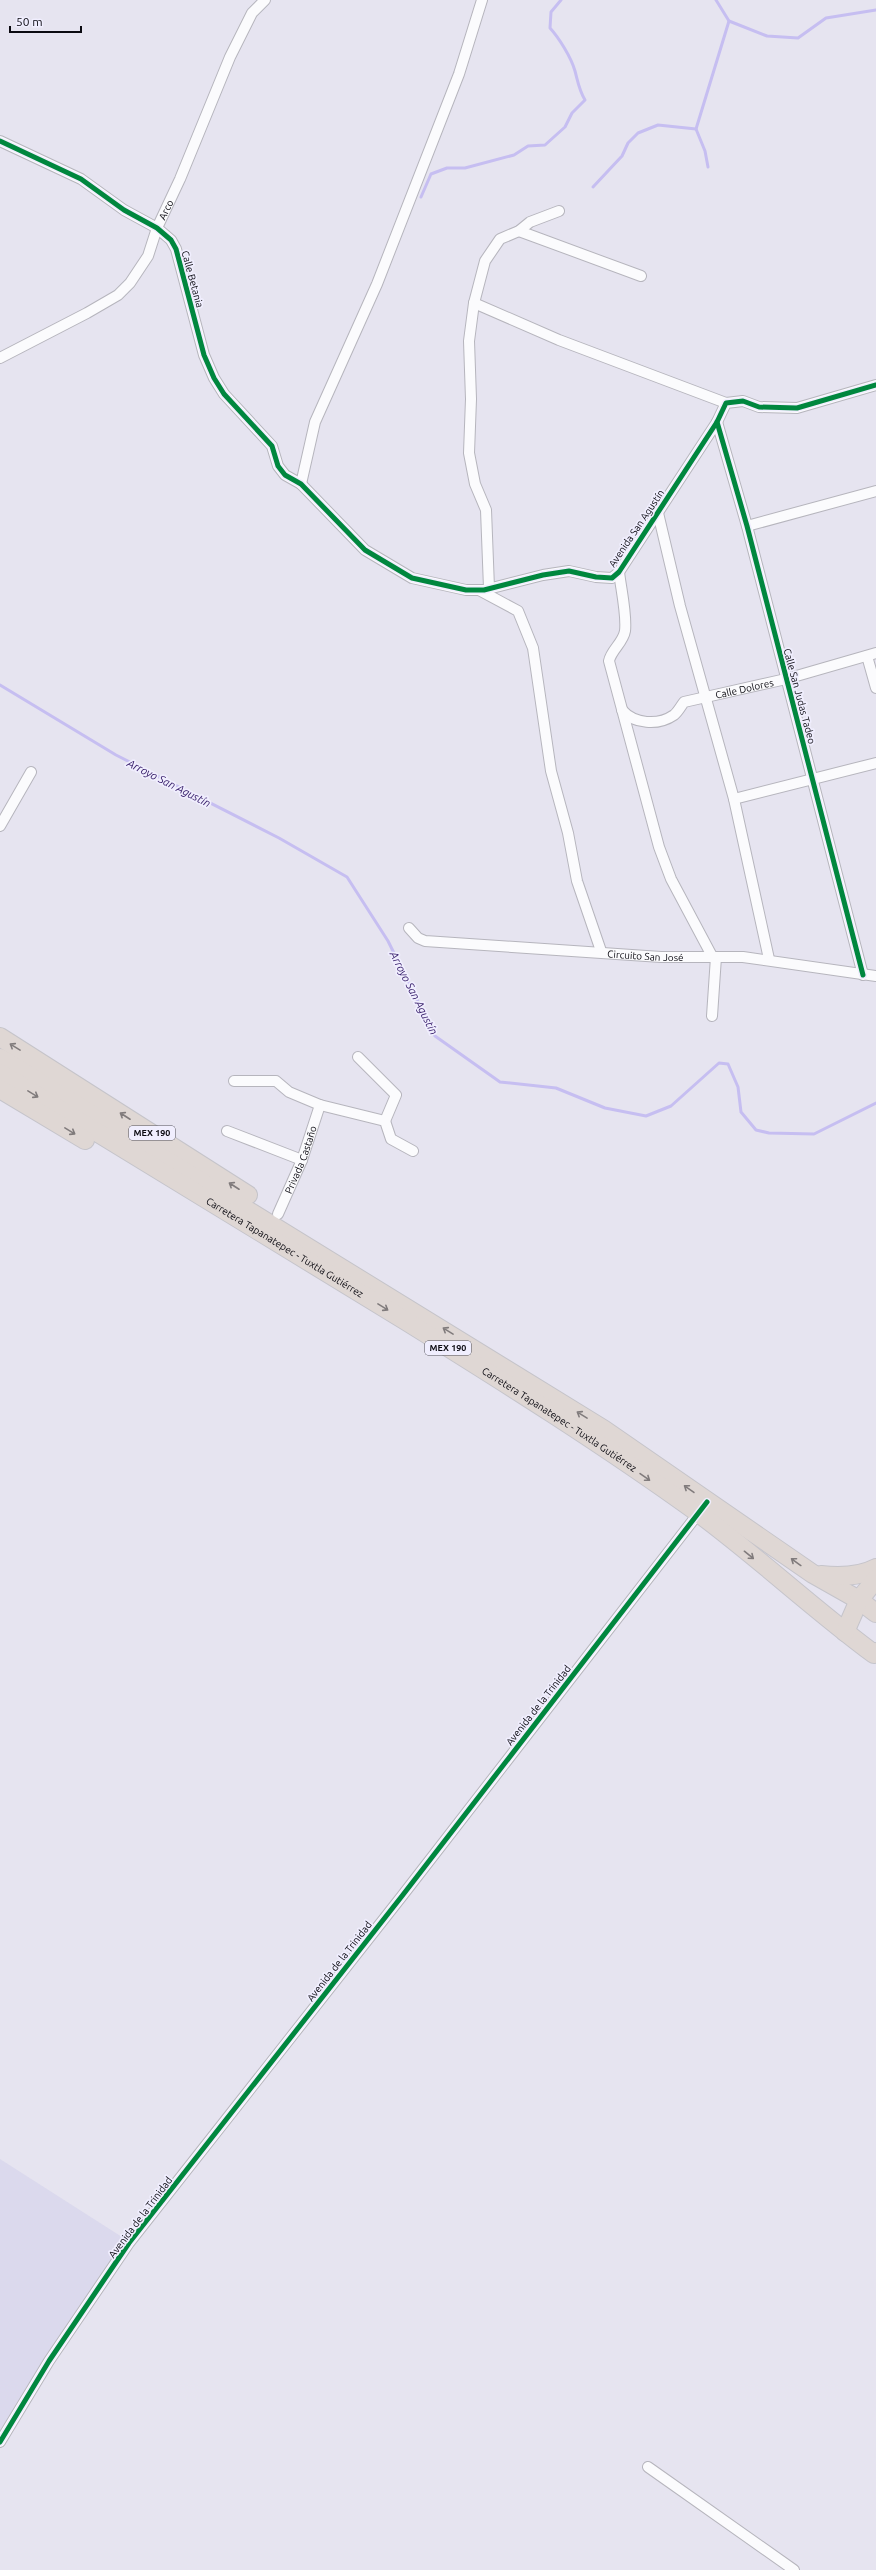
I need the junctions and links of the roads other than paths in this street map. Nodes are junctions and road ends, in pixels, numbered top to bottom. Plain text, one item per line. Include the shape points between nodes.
1 (265, 0) edge
2 (482, 0) edge
3 (0, 141) edge
4 (559, 211) dead end
5 (157, 228) junction
6 (519, 231) junction
7 (641, 276) dead end
8 (474, 303) junction
9 (0, 358) edge
10 (876, 385) edge
11 (726, 403) junction
12 (717, 422) junction
13 (301, 484) junction
14 (876, 491) edge
15 (658, 513) junction
16 (747, 526) junction
17 (619, 572) junction
18 (484, 589) junction
19 (872, 654) edge
20 (786, 679) junction
21 (876, 688) edge
22 (705, 698) junction
23 (621, 709) junction
24 (876, 763) edge
25 (31, 772) dead end
26 (812, 779) junction
27 (734, 800) junction
28 (0, 826) edge
29 (409, 928) dead end
30 (601, 952) junction
31 (714, 956) junction
32 (770, 960) junction
33 (863, 975) junction
34 (876, 976) edge
35 (712, 1016) dead end
36 (0, 1038) edge
37 (358, 1057) dead end
38 (0, 1058) edge
39 (0, 1074) edge
40 (234, 1081) dead end
41 (0, 1089) edge
42 (320, 1105) junction
43 (385, 1121) junction
44 (227, 1131) dead end
45 (413, 1151) dead end
46 (302, 1160) junction
47 (177, 1181) junction
48 (278, 1214) junction
49 (295, 1238) junction
50 (702, 1507) junction
51 (876, 1568) edge
52 (813, 1574) junction
53 (876, 1579) edge
54 (859, 1600) junction
55 (876, 1613) edge
56 (845, 1632) junction
57 (875, 1653) edge
58 (0, 2442) edge
59 (648, 2467) dead end
60 (794, 2570) edge

1 - 5 street, Arco via 252,13 239,38
2 - 13 street via 459,74 377,284 315,422
3 - 5 street, Calle Betania via 81,179 124,210
4 - 6 street via 530,222
5 - 9 street, Arco via 148,256 130,283 118,295
5 - 13 street, Calle Betania via 176,249 204,355 214,378 224,394 272,446 278,466 285,475
6 - 7 street
6 - 8 street via 500,239 491,250 485,261
8 - 11 street via 559,340
8 - 18 street via 469,341 469,453 475,484 486,510
10 - 11 street via 797,408 760,407 738,400
11 - 12 street, Avenida San Agustín
12 - 15 street, Avenida San Agustín
12 - 16 street, Calle San Judas Tadeo
13 - 18 street, Avenida San Agustín via 365,550 412,578 453,588
14 - 16 street
15 - 17 street, Avenida San Agustín
15 - 22 street
16 - 20 street, Calle San Judas Tadeo
17 - 18 street, Avenida San Agustín via 612,578 568,571
17 - 23 street via 625,632 621,642 610,655 609,661
18 - 30 street via 518,611 533,648 550,771 568,833 576,881
19 - 20 street, Calle Dolores
19 - 21 street
20 - 22 street, Calle Dolores
20 - 26 street, Calle San Judas Tadeo
22 - 23 street, Calle Dolores via 684,702 674,715 655,721 641,722 630,719
22 - 27 street
23 - 31 street via 671,879
24 - 26 street
25 - 28 street
26 - 27 street
26 - 33 street, Calle San Judas Tadeo
27 - 32 street
29 - 30 street, Circuito San José via 418,938 425,941
30 - 31 street, Circuito San José via 661,957
31 - 32 street, Circuito San José
31 - 35 street
32 - 33 street, Circuito San José
33 - 34 street, Circuito San José
48 -> 36 highway, MEX 190
37 - 43 street via 396,1095
38 - 49 highway, Carretera Tapanatepec - Tuxtla Gutiérrez / MEX 190
39 -> 47 highway, Carretera Tapanatepec - Tuxtla Gutiérrez / MEX 190
40 - 42 street via 276,1081 289,1092
41 -> 47 highway via 101,1149
42 - 43 street
42 - 46 street, Privada Castaño
43 - 45 street via 391,1139
44 - 46 street
46 - 48 street, Privada Castaño
47 -> 50 highway, Carretera Tapanatepec - Tuxtla Gutiérrez / MEX 190
48 - 49 highway, MEX 190
50 -> 49 highway, Carretera Tapanatepec - Tuxtla Gutiérrez / MEX 190 via 603,1429
52 -> 50 highway, Carretera Tapanatepec - Tuxtla Gutiérrez / MEX 190
50 -> 56 highway, Carretera Tapanatepec - Tuxtla Gutiérrez / MEX 190
50 - 58 street, Avenida de la Trinidad via 129,2244 49,2361
51 - 52 highway via 841,1577
52 - 54 highway, Carretera Tapanatepec - Tuxtla Gutiérrez / MEX 190
53 - 54 highway
54 - 55 highway, Carretera Tapanatepec - Tuxtla Gutiérrez / MEX 190
54 - 56 highway
56 - 57 highway, Carretera Tapanatepec - Tuxtla Gutiérrez / MEX 190
59 - 60 street

